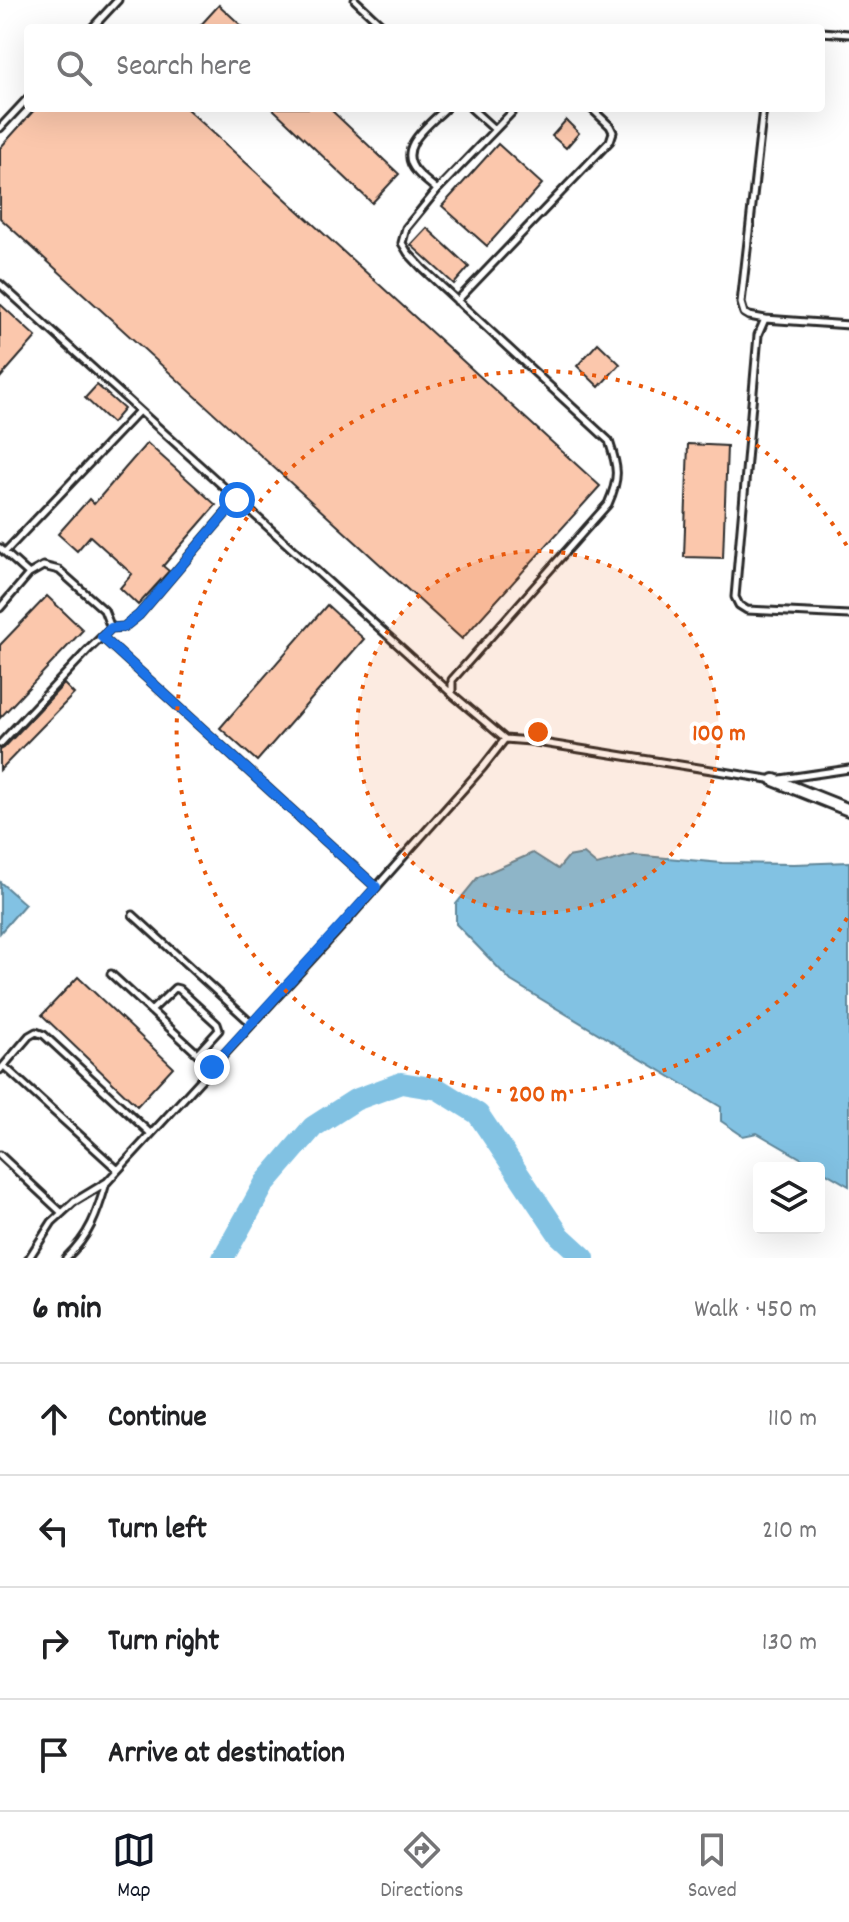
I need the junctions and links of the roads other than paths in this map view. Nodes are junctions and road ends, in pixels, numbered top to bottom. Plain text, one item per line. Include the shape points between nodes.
1 (118, 0) edge
2 (355, 0) edge
3 (96, 24) edge
4 (381, 24) edge
5 (825, 32) edge
6 (849, 34) edge
7 (24, 102) edge
8 (442, 112) edge
9 (475, 112) edge
10 (512, 112) edge
11 (595, 112) edge
12 (763, 112) edge
13 (0, 128) edge
14 (494, 129) junction
15 (437, 190) junction
16 (0, 284) edge
17 (457, 301) junction
18 (765, 319) junction
19 (849, 325) edge
20 (139, 411) junction
21 (237, 500) junction
22 (2, 550) edge
23 (29, 574) junction
24 (0, 608) edge
25 (849, 615) edge
26 (111, 628) junction
27 (102, 637) junction
28 (452, 694) junction
29 (505, 739) junction
30 (0, 744) edge
31 (849, 769) edge
32 (774, 780) junction
33 (849, 810) edge
34 (376, 887) junction
35 (133, 915) dead end
36 (111, 974) dead end
37 (151, 1011) junction
38 (252, 1024) junction
39 (198, 1054) junction
40 (212, 1067) junction
41 (2, 1068) edge
42 (151, 1134) junction
43 (0, 1155) edge
44 (118, 1170) junction
45 (107, 1182) junction
46 (62, 1213) junction
47 (29, 1258) edge
48 (66, 1258) edge

1 - 3 lane
2 - 4 lane
5 - 6 lane
7 - 13 lane
8 - 15 lane via 412,144 409,155 415,170
9 - 14 lane
10 - 14 lane
11 - 17 lane via 610,126 610,141
12 - 18 lane via 741,303 744,313
14 - 15 lane
15 - 17 lane via 406,228 402,243
16 - 20 lane
17 - 28 lane via 609,441 617,485 608,504 452,680
18 - 19 lane
18 - 25 lane via 758,335 735,597 747,610
20 - 21 lane
20 - 22 lane
21 - 26 lane via 139,615 124,627
21 - 28 lane
22 - 23 lane
23 - 24 lane
23 - 26 lane via 43,566 59,570 104,610
26 - 27 lane
27 - 30 lane
27 - 34 lane
28 - 29 lane
29 - 32 lane
29 - 34 lane
31 - 32 lane
32 - 33 street
34 - 38 lane
35 - 38 lane
36 - 37 lane
37 - 39 lane
37 - 39 lane via 179,989 219,1030
38 - 40 lane
39 - 40 lane
40 - 42 lane
41 - 42 lane via 29,1036 44,1035
41 - 44 lane
42 - 44 lane
43 - 46 lane
44 - 45 lane
45 - 46 lane
45 - 48 lane via 96,1219
46 - 47 lane

